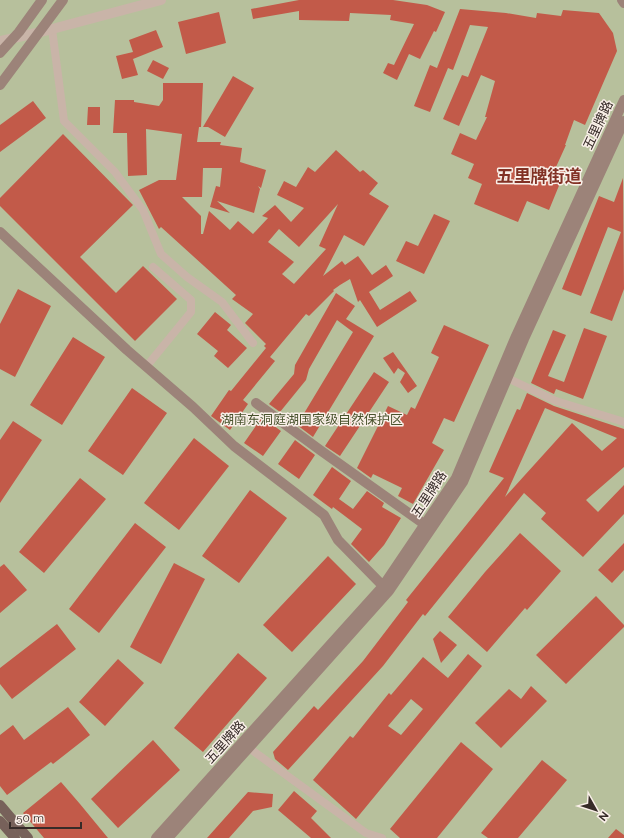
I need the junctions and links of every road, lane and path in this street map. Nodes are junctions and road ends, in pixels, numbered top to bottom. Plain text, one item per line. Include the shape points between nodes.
1 (42, 0) edge
2 (63, 0) edge
3 (161, 0) edge
4 (622, 0) edge
5 (624, 3) edge
6 (52, 29) junction
7 (41, 32) junction
8 (12, 39) junction
9 (0, 41) edge
10 (0, 53) edge
11 (0, 85) edge
12 (624, 100) edge
13 (624, 121) edge
14 (0, 232) edge
15 (153, 267) dead end
16 (253, 343) dead end
17 (146, 367) junction
18 (504, 376) junction
19 (256, 403) dead end
20 (624, 422) edge
21 (424, 524) junction
22 (383, 586) junction
23 (249, 748) junction
24 (0, 805) edge
25 (0, 821) edge
26 (15, 838) edge
27 (28, 838) edge
28 (156, 838) edge
29 (168, 838) edge
30 (382, 838) edge

1 - 8 main road
2 - 7 main road
3 - 6 street
4 - 5 main road
6 - 7 street
6 - 16 street via 64,121 115,172 144,210 161,254 186,277 222,302
7 - 8 street
7 - 11 main road
8 - 9 street
8 - 10 main road
12 - 18 main road, 五里牌路
13 - 18 main road, 五里牌路
14 - 17 main road
15 - 17 street via 191,300 191,312
17 - 22 main road via 234,446 324,515 338,540
18 - 20 street via 556,401
18 - 21 main road, 五里牌路 via 456,478
18 - 23 main road, 五里牌路 via 463,482 390,591
19 - 21 main road
21 - 22 main road, 五里牌路
22 - 28 main road, 五里牌路
23 - 29 main road, 五里牌路
23 - 30 street via 366,833
24 - 27 main road
25 - 26 main road

